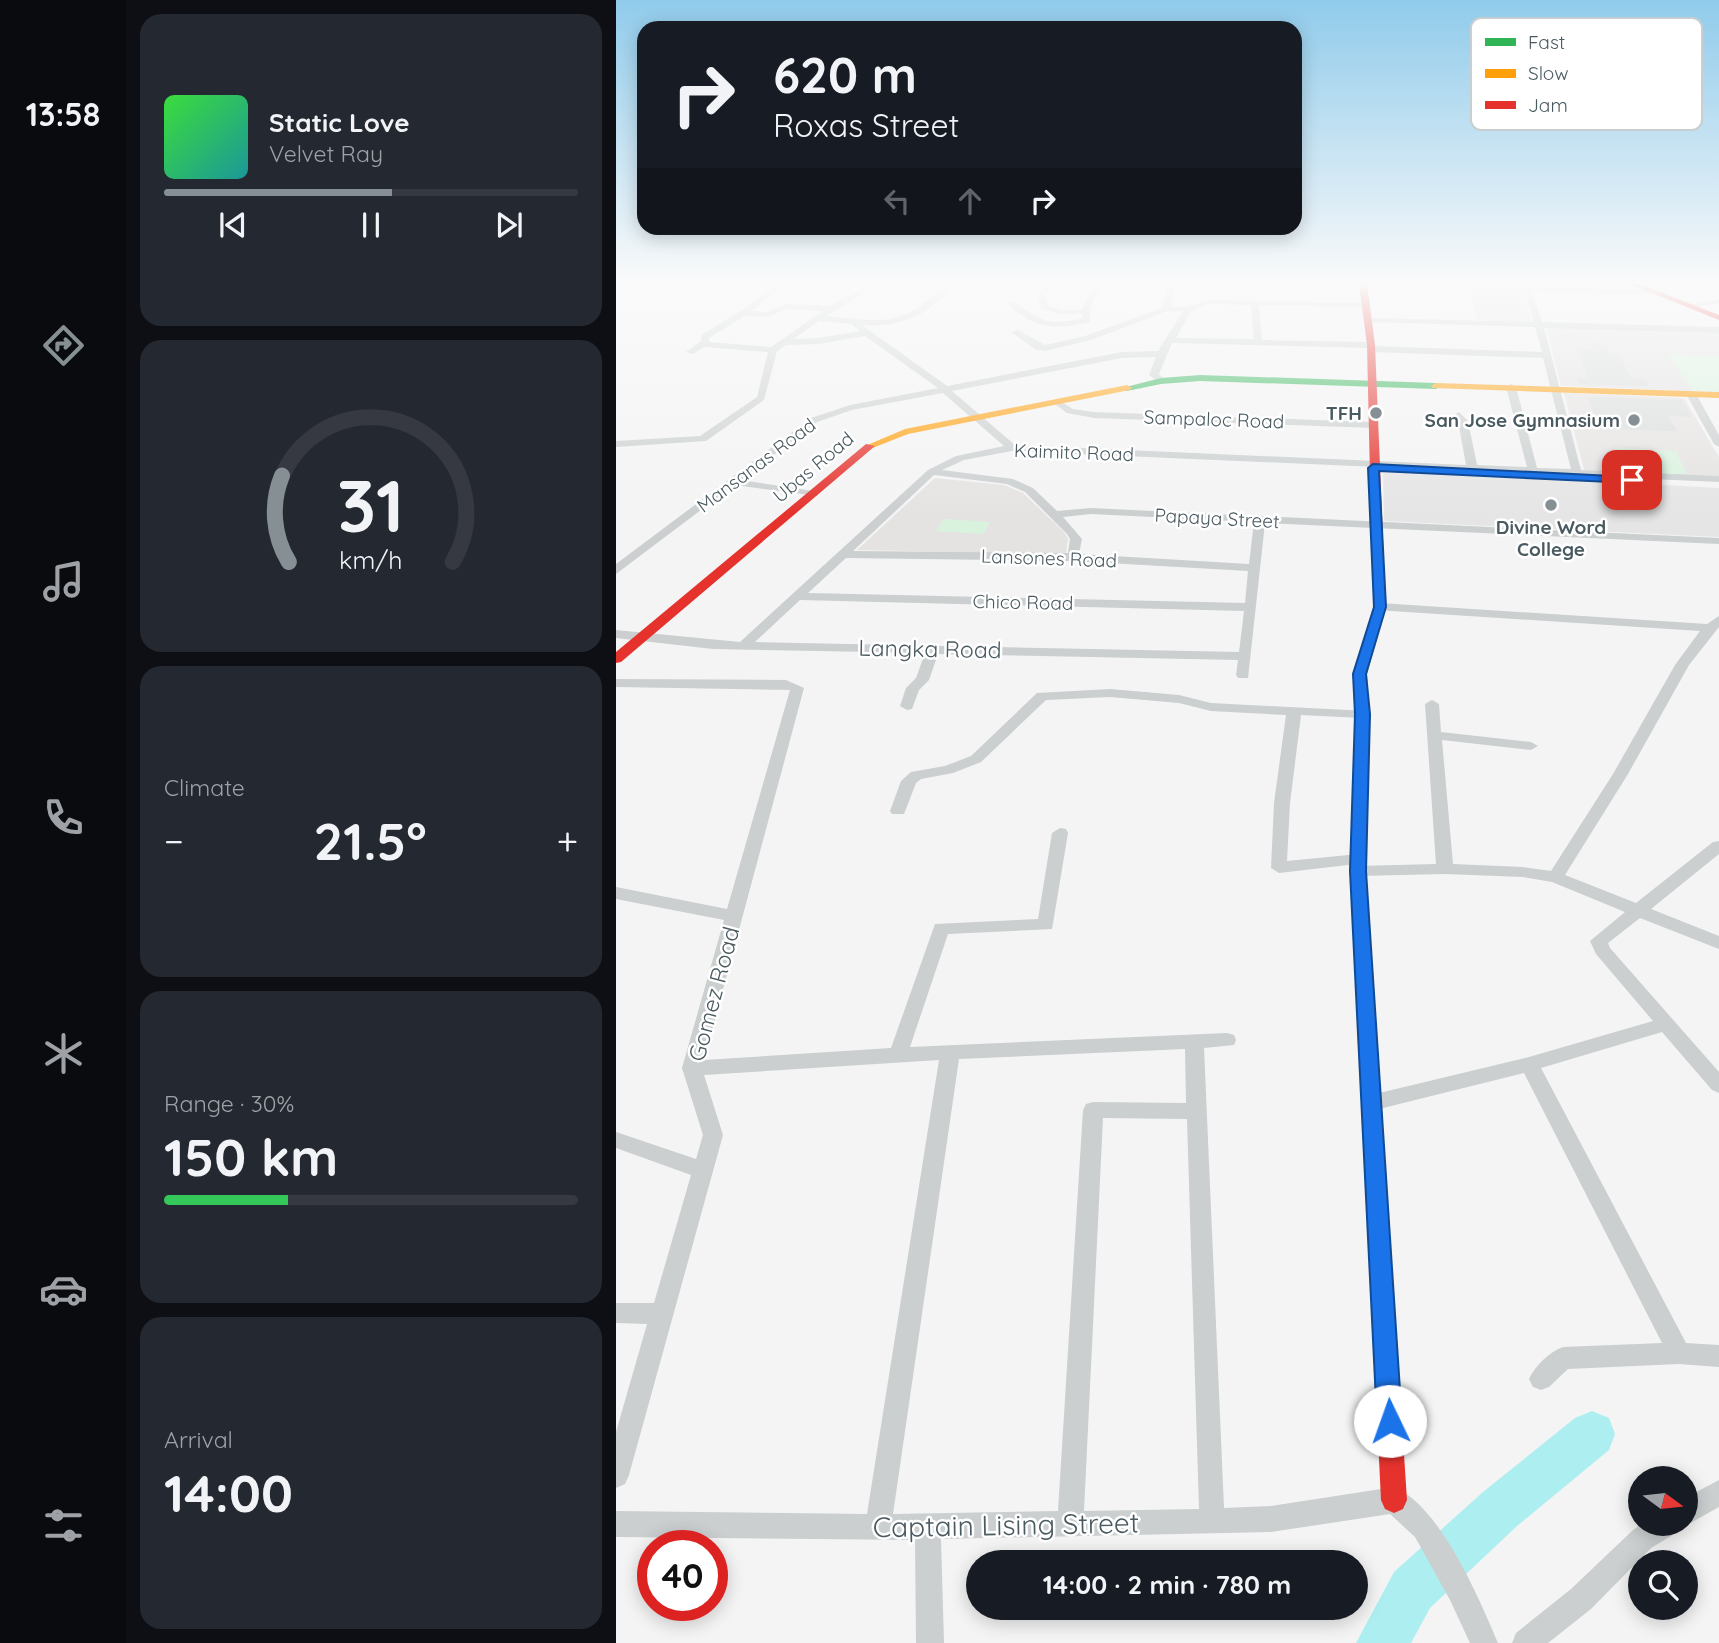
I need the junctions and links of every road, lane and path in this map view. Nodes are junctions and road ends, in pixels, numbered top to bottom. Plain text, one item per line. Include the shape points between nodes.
1 (771, 360) edge
2 (903, 360) edge
3 (1098, 360) edge
4 (1158, 360) edge
5 (1372, 360) edge
6 (1547, 360) edge
7 (1161, 381) junction
8 (1373, 382) junction
9 (1511, 387) junction
10 (1556, 388) junction
11 (946, 390) junction
12 (1691, 394) junction
13 (1719, 395) edge
14 (1057, 402) junction
15 (1459, 415) dead end
16 (975, 418) junction
17 (1373, 425) junction
18 (616, 444) edge
19 (1719, 444) edge
20 (1012, 448) junction
21 (1373, 466) junction
22 (1473, 471) junction
23 (932, 472) junction
24 (1533, 474) junction
25 (1578, 475) junction
26 (1719, 481) edge
27 (733, 482) junction
28 (813, 494) junction
29 (1056, 514) junction
30 (1260, 520) junction
31 (1378, 525) junction
32 (1719, 541) edge
33 (843, 554) junction
34 (1073, 557) junction
35 (1255, 568) junction
36 (616, 570) edge
37 (796, 596) junction
38 (1251, 607) junction
39 (1380, 607) junction
40 (1714, 624) edge
41 (616, 634) edge
42 (640, 638) junction
43 (743, 646) junction
44 (933, 649) junction
45 (1245, 656) junction
46 (616, 659) edge
47 (1243, 676) dead end
48 (616, 683) edge
49 (1432, 704) dead end
50 (907, 706) dead end
51 (1294, 711) junction
52 (1362, 714) junction
53 (1433, 735) junction
54 (1531, 746) dead end
55 (898, 811) dead end
56 (1060, 832) dead end
57 (1719, 846) edge
58 (1358, 865) junction
59 (1445, 869) junction
60 (1555, 877) junction
61 (616, 893) edge
62 (1641, 910) junction
63 (734, 916) junction
64 (1719, 943) edge
65 (1666, 1024) junction
66 (1227, 1040) dead end
67 (1194, 1042) junction
68 (950, 1052) junction
69 (898, 1056) junction
70 (1529, 1064) junction
71 (692, 1068) junction
72 (1719, 1085) edge
73 (1371, 1103) junction
74 (1198, 1111) junction
75 (616, 1140) edge
76 (703, 1170) junction
77 (616, 1313) edge
78 (663, 1314) junction
79 (1679, 1353) junction
80 (1719, 1356) edge
81 (1541, 1379) dead end
82 (616, 1475) edge
83 (1719, 1493) edge
84 (1395, 1500) junction
85 (1698, 1505) edge
86 (1212, 1522) junction
87 (1070, 1523) junction
88 (616, 1524) edge
89 (928, 1526) junction
90 (878, 1527) junction
91 (1647, 1536) edge
92 (930, 1643) edge
93 (1484, 1643) edge
94 (1526, 1643) edge

1 - 18 street via 761,398 702,439
2 - 11 street
3 - 11 street, Mansanas Road
4 - 7 street via 1154,376
5 - 8 street
6 - 10 street
7 - 8 street, Ubas Road via 1200,377
7 - 14 street, Ubas Road
8 - 9 street, Ubas Road
8 - 17 street
9 - 10 street, Ubas Road
9 - 24 street
10 - 12 street, Ubas Road
10 - 25 street
11 - 16 street
11 - 27 street, Mansanas Road via 826,415
12 - 13 street, Ubas Road
12 - 19 street
14 - 16 street, Ubas Road
14 - 17 street, Sampaloc Road via 1070,411 1094,415
15 - 22 street
16 - 20 street
16 - 28 street, Ubas Road via 905,432 871,445
17 - 21 street
20 - 21 street, Kaimito Road
20 - 23 street, Kaimito Road via 954,459
21 - 22 street, Kaimito Road
21 - 31 street
22 - 24 street, Kaimito Road
23 - 29 street via 1009,481 1029,490
23 - 33 street, Kaimito Road
24 - 25 street, Kaimito Road
25 - 26 street, Kaimito Road
27 - 28 street
27 - 36 street, Mansanas Road
28 - 42 street, Ubas Road
29 - 30 street, Papaya Street via 1091,511
29 - 34 street via 1076,539
30 - 31 street, Papaya Street
30 - 35 street
31 - 32 street, Papaya Street
31 - 39 street
33 - 34 street, Lansones Road
33 - 37 street, Kaimito Road
34 - 35 street, Lansones Road
35 - 38 street
37 - 38 street, Chico Road
37 - 43 street, Kaimito Road
38 - 45 street
39 - 40 street
39 - 52 street via 1360,674
40 - 60 street via 1678,674
41 - 42 street, Langka Road
42 - 43 street, Langka Road
42 - 46 street, Ubas Road
43 - 44 street, Langka Road
44 - 45 street, Langka Road
44 - 50 street
45 - 47 street
48 - 63 street, Gomez Road via 786,684 797,688
49 - 53 street
51 - 52 street
51 - 55 street via 1210,707 1179,699 1110,693 1042,696 976,759 916,775 909,781
51 - 58 street via 1279,868
52 - 58 street
53 - 54 street
53 - 59 street
56 - 69 street via 1045,925 941,928
57 - 62 street
58 - 59 street
58 - 73 street
59 - 60 street
60 - 62 street
61 - 63 street
62 - 64 street
62 - 65 street via 1599,941
63 - 71 street, Gomez Road
65 - 70 street
65 - 72 street
66 - 67 street
67 - 68 street
67 - 74 street
68 - 69 street
68 - 90 street
69 - 71 street
70 - 73 street
70 - 79 street
71 - 76 street, Gomez Road via 713,1135
73 - 84 street
74 - 86 street
74 - 87 street via 1093,1110
75 - 76 street
76 - 78 street, Gomez Road
77 - 78 street
78 - 82 street, Gomez Road
79 - 80 street
79 - 81 street via 1563,1358
83 - 85 street
84 - 86 street, Captain Lising Street via 1272,1519
84 - 93 street via 1424,1528
86 - 87 street, Captain Lising Street
87 - 89 street, Captain Lising Street
88 - 90 street, Captain Lising Street
89 - 90 street, Captain Lising Street
89 - 92 street
91 - 94 street via 1581,1600

